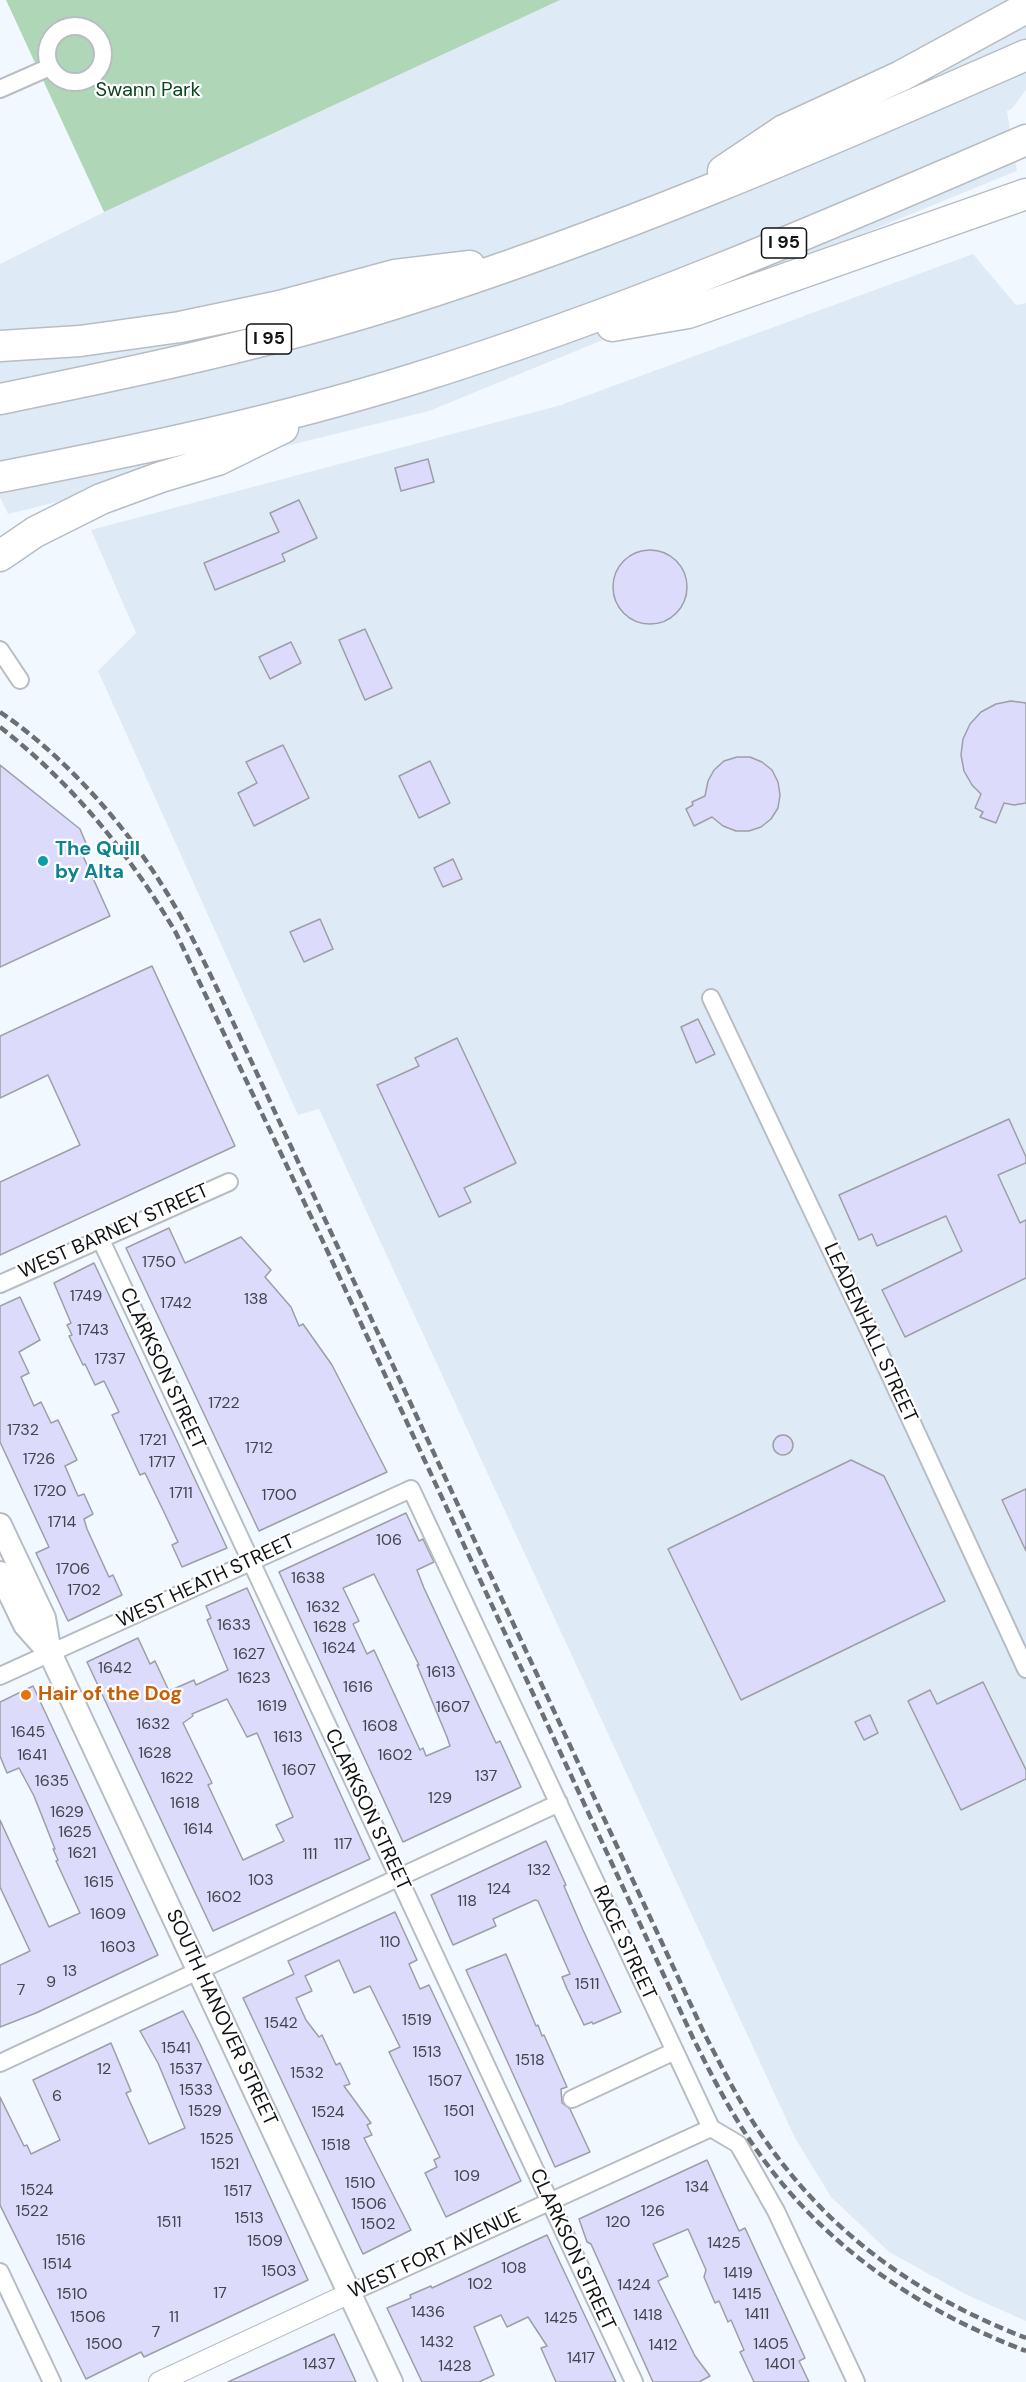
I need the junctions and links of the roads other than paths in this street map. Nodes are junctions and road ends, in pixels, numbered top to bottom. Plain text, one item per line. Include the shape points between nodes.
1 (1026, 8) edge
2 (1026, 56) edge
3 (50, 67) dead end
4 (0, 90) edge
5 (1026, 140) edge
6 (1026, 194) edge
7 (669, 207) junction
8 (532, 258) junction
9 (538, 338) junction
10 (0, 346) edge
11 (0, 399) edge
12 (344, 399) junction
13 (0, 477) edge
14 (0, 556) edge
15 (0, 650) edge
16 (20, 680) dead end
17 (711, 998) dead end
18 (229, 1182) dead end
19 (100, 1238) junction
20 (0, 1284) edge
21 (411, 1489) joint
22 (0, 1525) edge
23 (251, 1562) junction
24 (0, 1573) edge
25 (50, 1653) junction
26 (1026, 1669) edge
27 (0, 1676) edge
28 (559, 1803) junction
29 (399, 1878) junction
30 (199, 1971) junction
31 (675, 2051) junction
32 (0, 2063) edge
33 (572, 2099) dead end
34 (711, 2128) junction
35 (550, 2202) junction
36 (0, 2272) edge
37 (350, 2293) junction
38 (52, 2382) edge
39 (159, 2382) edge
40 (391, 2382) edge
41 (634, 2382) edge
42 (856, 2382) edge

1 - 7 highway via 901,76 784,130
2 - 7 highway, I 95
3 - 4 street
5 - 9 highway, I 95 via 760,254
6 - 9 highway via 688,313
7 - 8 highway, I 95
8 - 10 highway via 396,275 180,327
8 - 11 highway, I 95 via 394,304 251,344
9 - 12 highway, I 95
12 - 13 highway, I 95 via 189,438
12 - 14 highway via 218,460 131,487 79,509
15 - 16 street
17 - 26 street, LEADENHALL STREET
18 - 19 street, WEST BARNEY STREET
19 - 20 street, WEST BARNEY STREET
19 - 23 street, CLARKSON STREET
21 - 23 street, WEST HEATH STREET
21 - 28 street, RACE STREET
22 - 25 main road, SOUTH HANOVER STREET via 44,1618
23 - 25 street, WEST HEATH STREET
23 - 29 street, CLARKSON STREET
24 - 25 main road, SOUTH HANOVER STREET via 25,1625
25 - 27 street, WEST HEATH STREET
25 - 30 main road, SOUTH HANOVER STREET
28 - 29 street
28 - 31 street, RACE STREET
29 - 30 street
29 - 35 street, CLARKSON STREET
30 - 32 street
30 - 37 main road, SOUTH HANOVER STREET
31 - 33 street
31 - 34 street, RACE STREET
34 - 35 street, WEST FORT AVENUE
34 - 42 street via 738,2144 776,2211
35 - 37 street, WEST FORT AVENUE
35 - 41 street, CLARKSON STREET
36 - 38 street
37 - 39 street, WEST FORT AVENUE
37 - 40 main road, SOUTH HANOVER STREET

